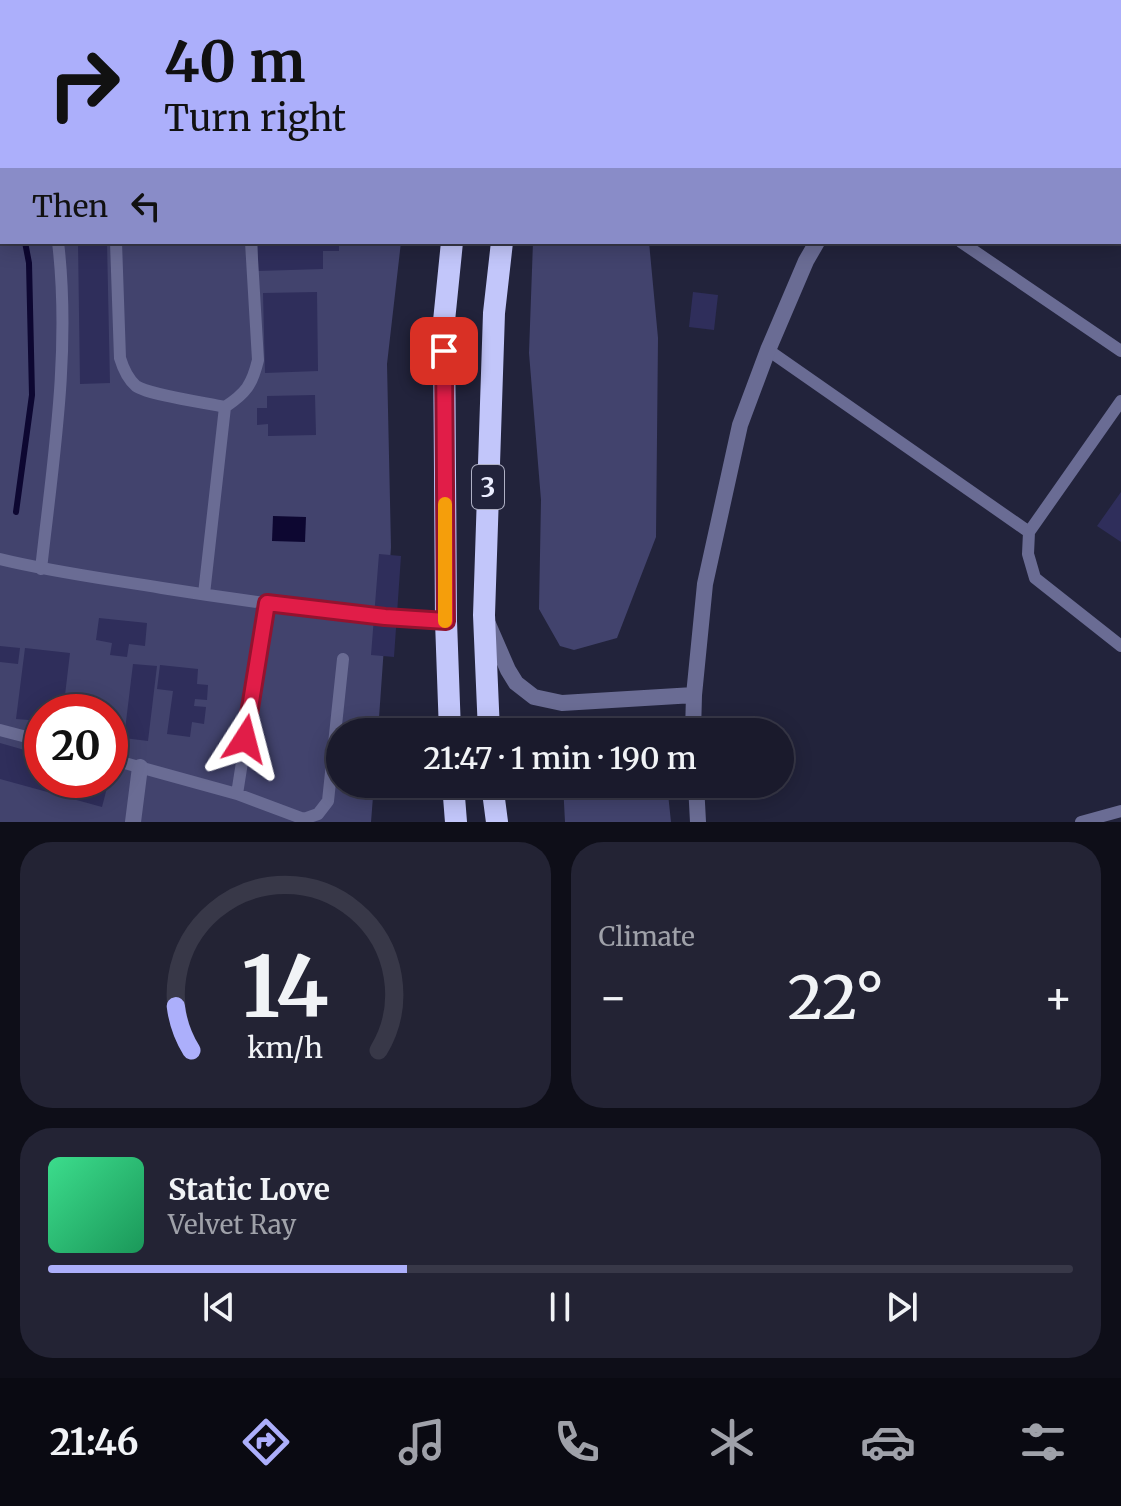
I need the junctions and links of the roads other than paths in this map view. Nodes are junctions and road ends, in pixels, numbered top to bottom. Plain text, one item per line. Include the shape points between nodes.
1 (58, 244) edge
2 (116, 244) edge
3 (251, 244) edge
4 (452, 244) edge
5 (502, 244) edge
6 (816, 244) edge
7 (964, 244) edge
8 (768, 350) junction
9 (1121, 351) edge
10 (1121, 401) edge
11 (225, 407) junction
12 (1029, 532) junction
13 (0, 559) edge
14 (41, 569) junction
15 (204, 594) junction
16 (267, 603) junction
17 (484, 615) junction
18 (446, 621) junction
19 (1121, 646) edge
20 (343, 659) dead end
21 (694, 695) junction
22 (449, 718) edge
23 (488, 718) edge
24 (693, 718) edge
25 (0, 730) edge
26 (24, 736) edge
27 (128, 764) edge
28 (140, 767) junction
29 (237, 794) junction
30 (454, 798) edge
31 (494, 798) edge
32 (697, 798) edge
33 (1121, 811) edge
34 (133, 822) edge
35 (456, 822) edge
36 (497, 822) edge
37 (698, 822) edge
38 (1081, 822) edge

1 - 14 lane via 61,382
2 - 11 lane via 120,358 125,371 137,386 150,391
3 - 11 lane via 258,360 254,379
4 - 18 highway, 3 via 444,321
5 - 17 highway, 3 via 494,313
6 - 8 street
7 - 9 lane
8 - 12 lane
8 - 21 street via 740,425 705,584
10 - 12 lane
11 - 15 lane
12 - 19 lane via 1035,578
13 - 14 lane
14 - 15 lane
15 - 16 lane
16 - 18 lane
16 - 29 lane
17 - 21 street via 508,670 534,697 562,703
17 - 23 highway, 3
18 - 22 highway, 3
20 - 29 lane via 328,801 318,814 304,819
21 - 24 street
25 - 26 lane
27 - 28 lane
28 - 29 lane
28 - 34 street
30 - 35 highway
31 - 36 highway
32 - 37 street
33 - 38 lane

